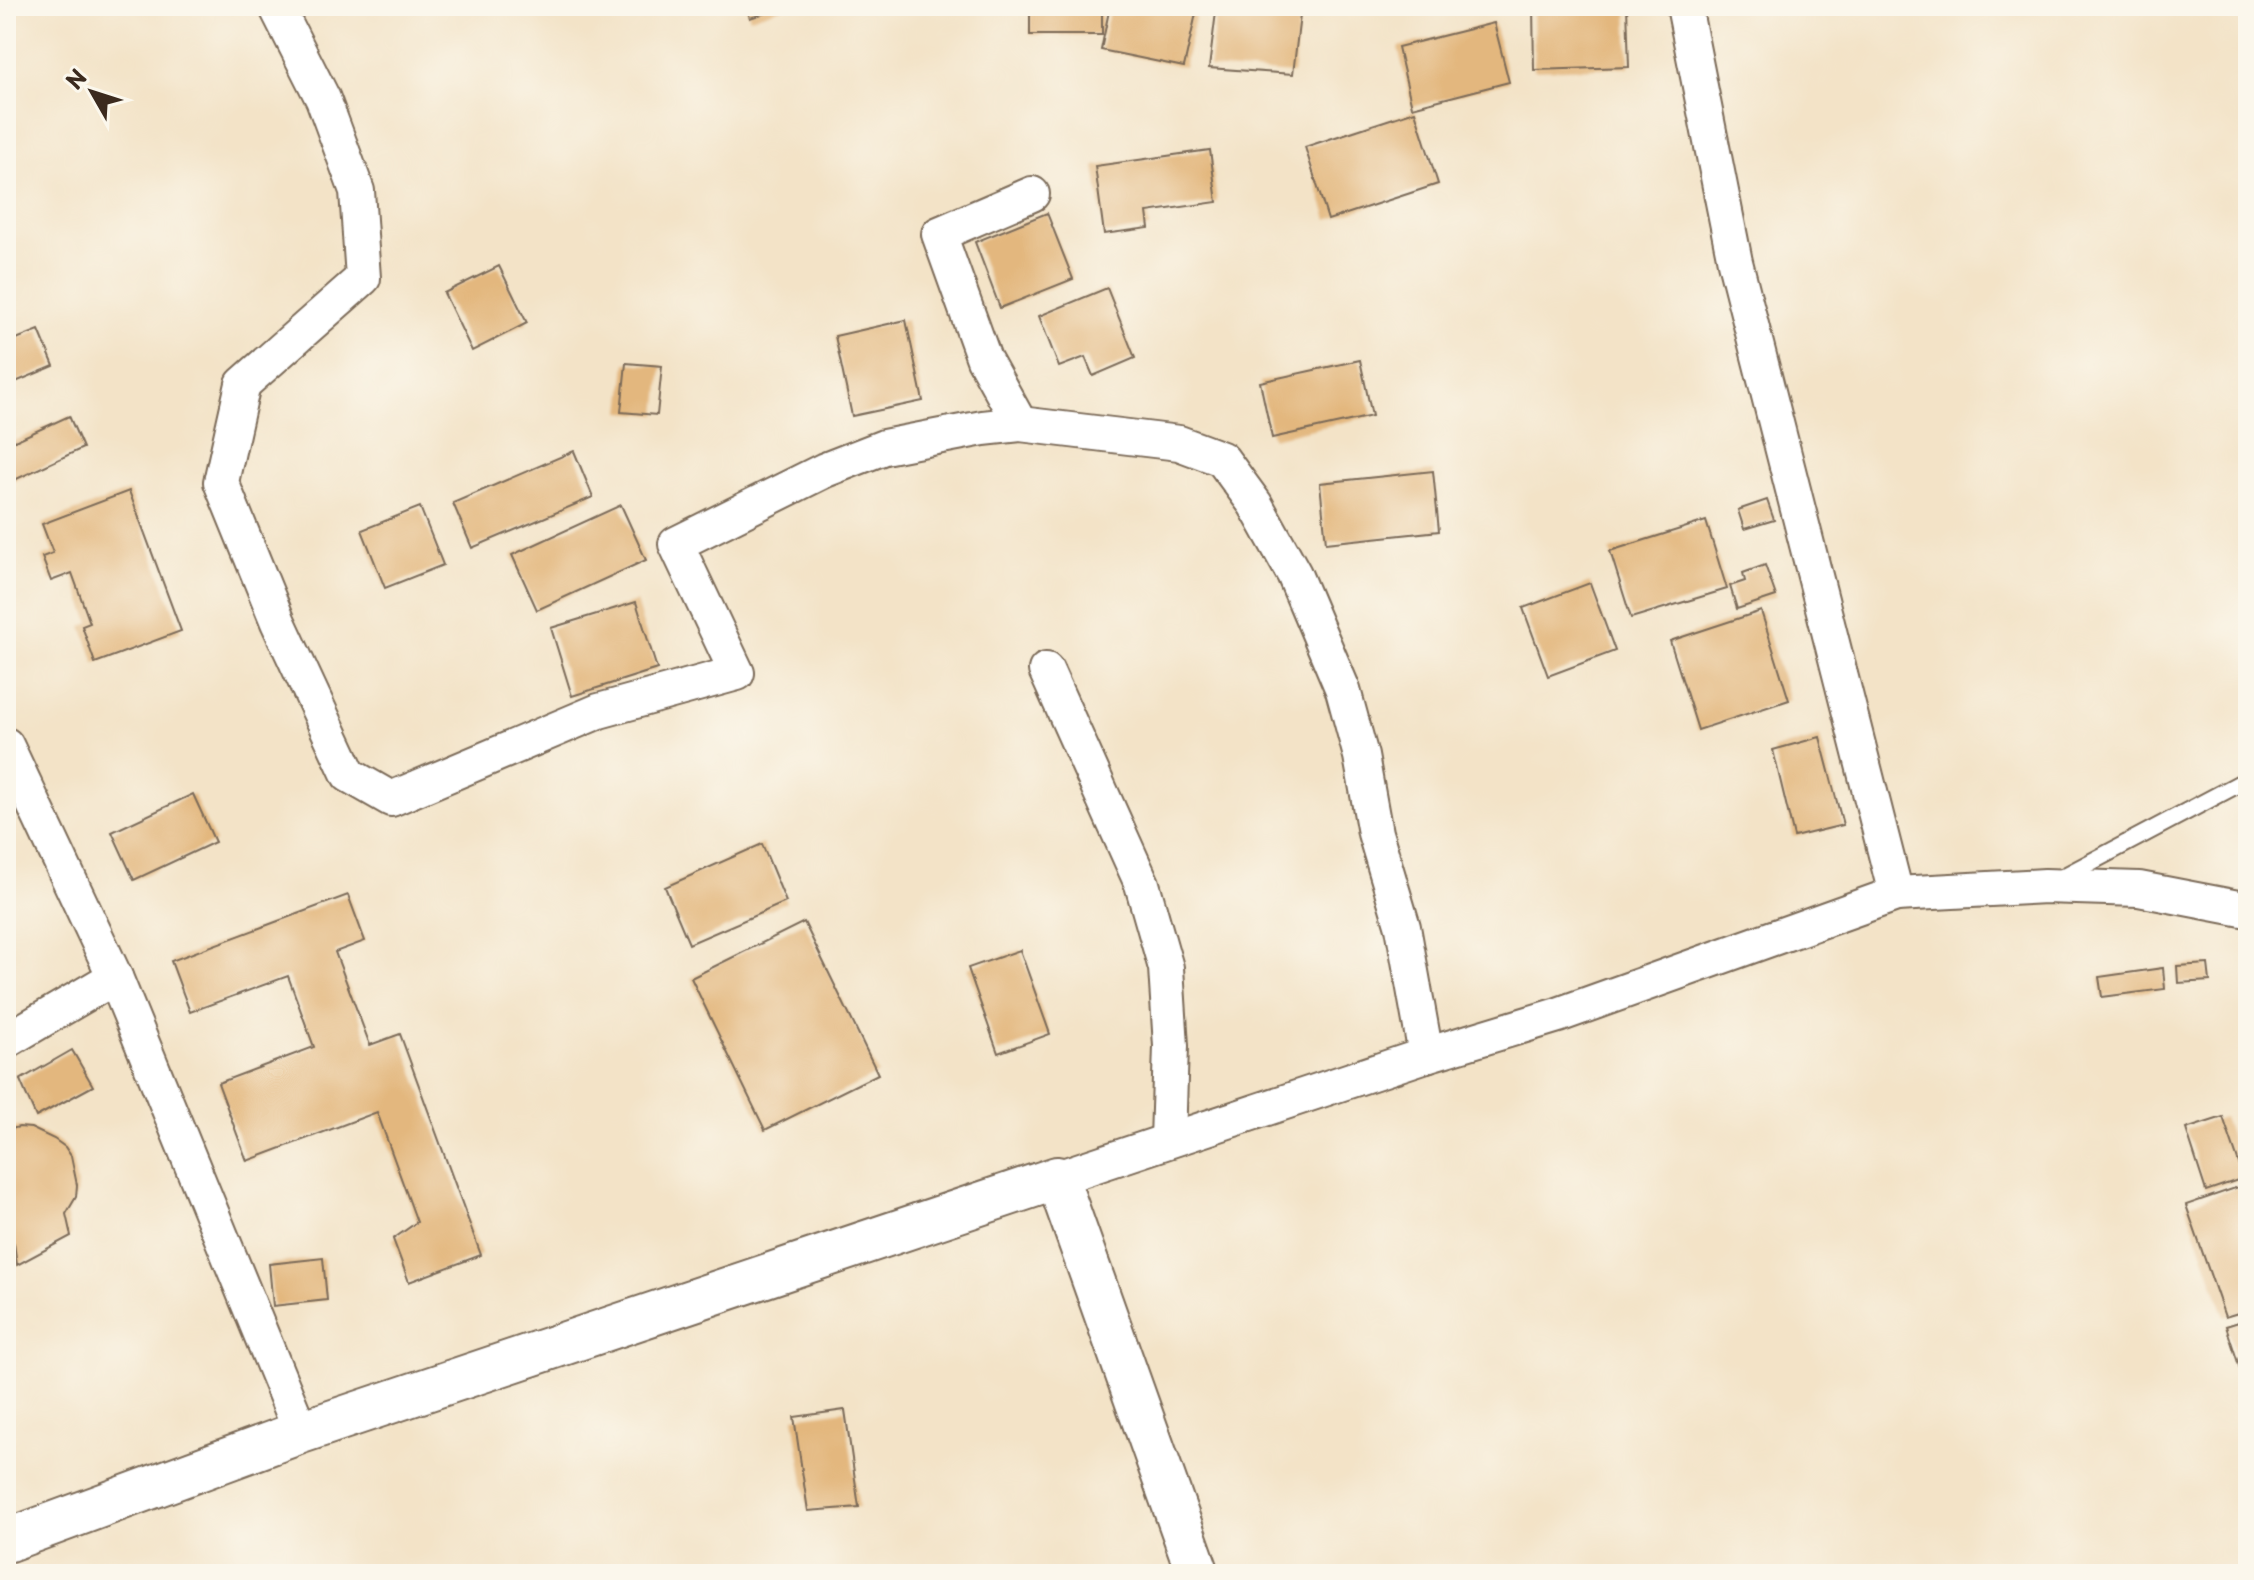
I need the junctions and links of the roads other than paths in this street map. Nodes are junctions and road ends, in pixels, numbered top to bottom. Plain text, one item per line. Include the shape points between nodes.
1 (276, 6) edge
2 (1684, 6) edge
3 (1032, 194) dead end
4 (1020, 424) junction
5 (1046, 670) dead end
6 (6, 745) edge
7 (2248, 779) edge
8 (2045, 886) junction
9 (1896, 894) junction
10 (2248, 910) edge
11 (115, 977) junction
12 (6, 1041) edge
13 (1426, 1055) junction
14 (1168, 1140) junction
15 (1057, 1178) junction
16 (301, 1432) junction
17 (6, 1541) edge
18 (1198, 1574) edge

1 - 4 street via 323,99 357,191 363,278 243,384 221,482 349,775 391,799 599,711 737,673 676,544 825,470 884,447
2 - 9 street via 1735,262
3 - 4 street via 939,234 984,359
4 - 13 street via 1179,443 1222,459 1255,504 1294,574 1343,690 1375,833 1403,927
5 - 14 street via 1142,884 1166,968 1171,1046
6 - 11 street
7 - 8 lane
8 - 9 street
8 - 10 street via 2139,889
9 - 13 street via 1558,1015
11 - 12 street
11 - 16 street
13 - 14 street
14 - 15 street
15 - 16 street
15 - 18 street
16 - 17 street

